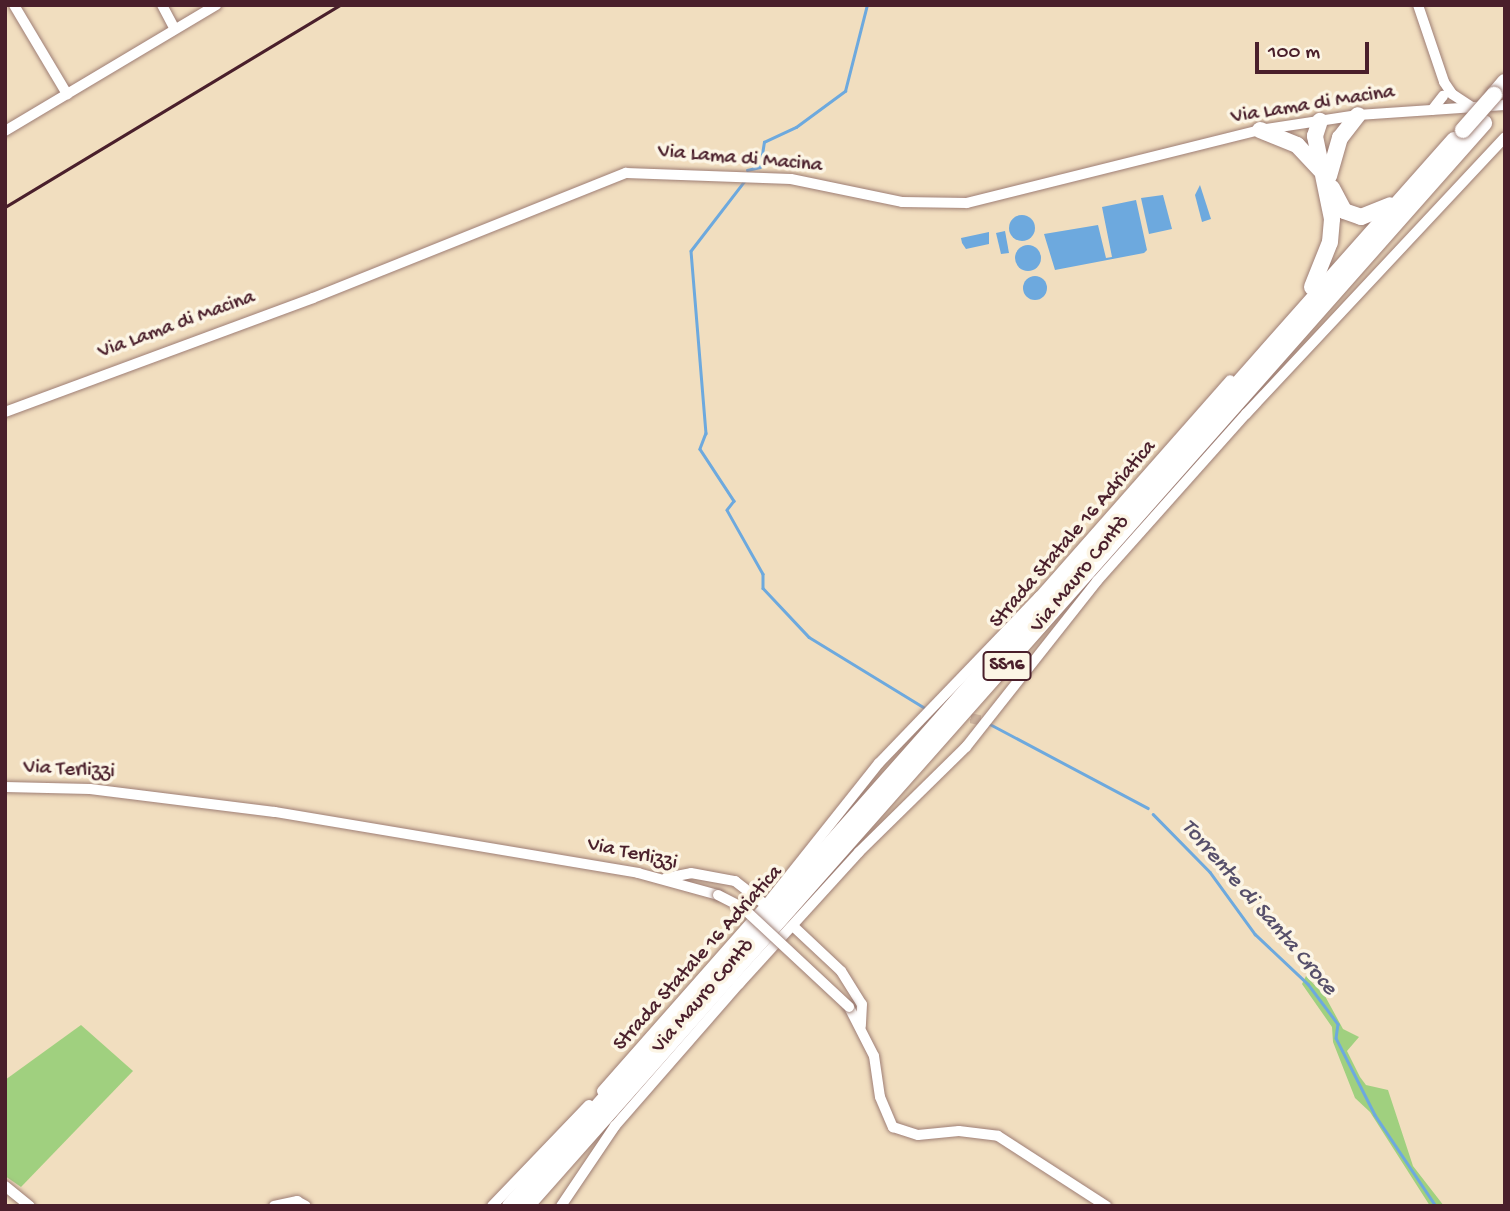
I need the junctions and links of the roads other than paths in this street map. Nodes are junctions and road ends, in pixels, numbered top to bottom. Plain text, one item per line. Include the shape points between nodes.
1 (14, 5) edge
2 (163, 5) edge
3 (216, 5) edge
4 (1418, 5) edge
5 (175, 29) junction
6 (67, 94) junction
7 (1448, 95) junction
8 (1502, 95) edge
9 (1472, 107) junction
10 (1451, 108) junction
11 (1432, 110) junction
12 (1358, 115) junction
13 (1320, 121) junction
14 (1260, 130) junction
15 (5, 131) edge
16 (1505, 136) edge
17 (1325, 173) junction
18 (1401, 198) junction
19 (1295, 315) junction
20 (1230, 380) dead end
21 (5, 412) edge
22 (5, 787) edge
23 (662, 879) junction
24 (765, 905) junction
25 (793, 926) junction
26 (861, 1026) junction
27 (5, 1186) edge
28 (30, 1206) edge
29 (274, 1206) edge
30 (306, 1206) edge
31 (492, 1206) edge
32 (509, 1206) edge
33 (526, 1206) edge
34 (561, 1206) edge
35 (1107, 1206) edge

1 - 6 street
2 - 5 street
3 - 5 street
4 - 7 street
5 - 6 street
6 - 15 street
7 - 9 street
7 - 10 street
7 - 11 street
8 - 9 street, Via Lama di Macina
8 - 18 highway, Strada Statale 16 Adriatica / SS16, bridge
8 - 33 highway, Strada Statale 16 Adriatica / SS16 via 1484,122
9 - 10 street, Via Lama di Macina
10 - 11 street, Via Lama di Macina
11 - 12 street, Via Lama di Macina
12 - 13 street, Via Lama di Macina
12 - 17 highway via 1340,138
13 - 14 street, Via Lama di Macina
13 - 17 highway via 1326,136
14 - 17 highway via 1297,145
14 - 21 street, Via Lama di Macina via 967,203 902,202 791,179 626,173 313,298
16 - 25 street, Via Mauro Contò via 1105,572 966,747 859,852
17 - 18 highway via 1344,211 1361,217
17 - 19 highway via 1331,243
18 - 19 highway, Strada Statale 16 Adriatica / SS16
19 - 32 highway, Strada Statale 16 Adriatica / SS16
20 - 24 street via 1039,597 879,763
22 - 23 street, Via Terlizzi via 90,789 275,812
23 - 24 street via 691,873 735,881
23 - 26 street, Via Terlizzi, bridge via 718,895 743,908 849,1007
24 - 31 street via 581,1114
25 - 26 street via 841,971 862,1004
25 - 34 street, Via Mauro Contò via 615,1126
26 - 35 street, Via Terlizzi via 893,1127 918,1135 959,1131 998,1136
27 - 28 street
29 - 30 street via 297,1201

